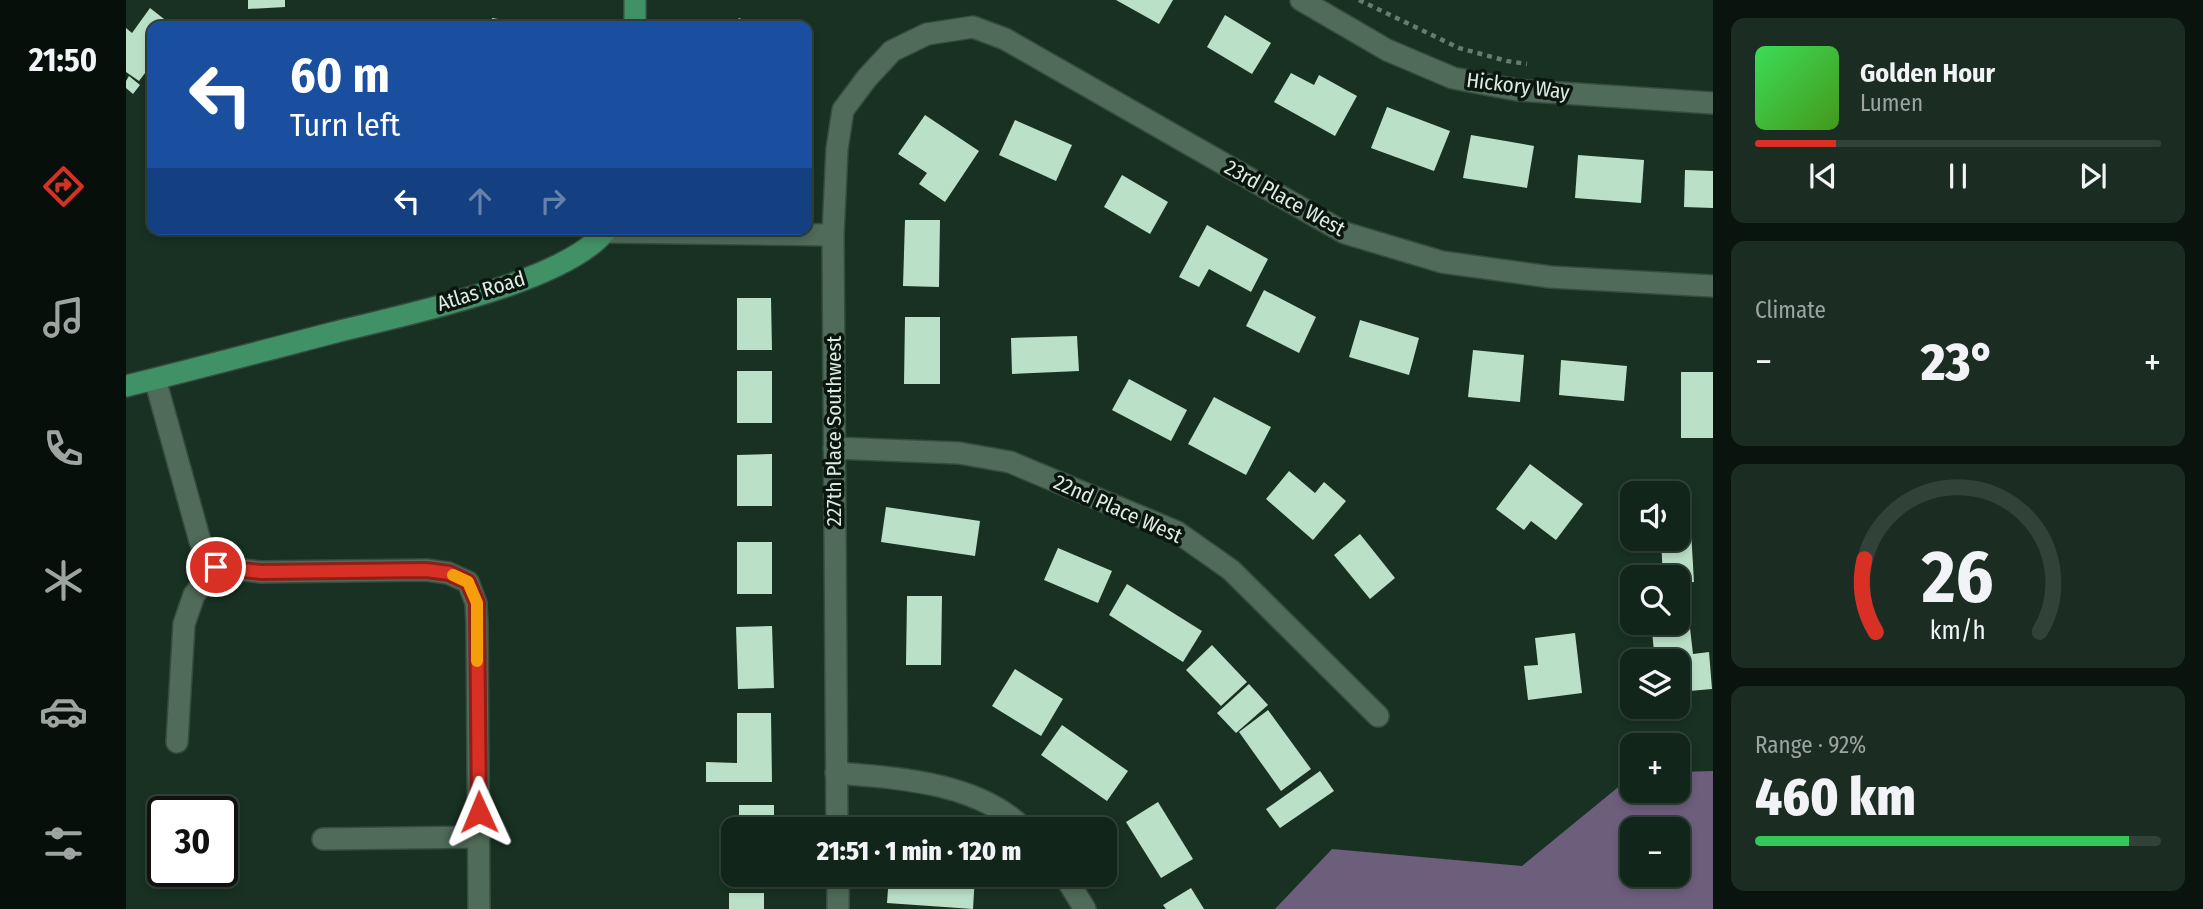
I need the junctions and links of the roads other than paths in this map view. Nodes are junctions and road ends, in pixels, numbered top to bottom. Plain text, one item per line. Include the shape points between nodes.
1 (635, 0) edge
2 (1301, 0) edge
3 (635, 21) edge
4 (891, 51) joint
5 (1713, 103) edge
6 (601, 235) edge
7 (812, 235) edge
8 (833, 235) junction
9 (1713, 286) edge
10 (155, 379) junction
11 (126, 386) edge
12 (834, 448) junction
13 (216, 567) junction
14 (1378, 716) dead end
15 (177, 742) dead end
16 (836, 772) junction
17 (837, 817) edge
18 (1013, 817) edge
19 (479, 837) junction
20 (323, 839) dead end
21 (838, 887) edge
22 (1071, 887) edge
23 (479, 909) edge
24 (838, 909) edge
25 (1085, 909) edge

1 - 3 main road
2 - 5 street, Hickory Way via 1387,50 1453,78 1517,90
4 - 8 street, 227th Place Southwest via 843,110
4 - 9 street, 23rd Place West via 927,34 973,27 1005,39 1345,233 1441,262 1550,277
6 - 10 main road, Atlas Road via 556,267 491,291
7 - 8 street, Atlas Road
8 - 12 street, 227th Place Southwest
10 - 11 main road, Atlas Road
10 - 13 street via 200,541
12 - 14 street, 22nd Place West via 959,453 1010,462 1177,532 1231,570
12 - 16 street, 227th Place Southwest
13 - 15 street via 194,595 184,624
13 - 19 street via 261,572 426,570 468,582 477,603
16 - 17 street, 227th Place Southwest
16 - 18 street via 910,779 958,791
19 - 20 street
19 - 23 street
21 - 24 street
22 - 25 street

